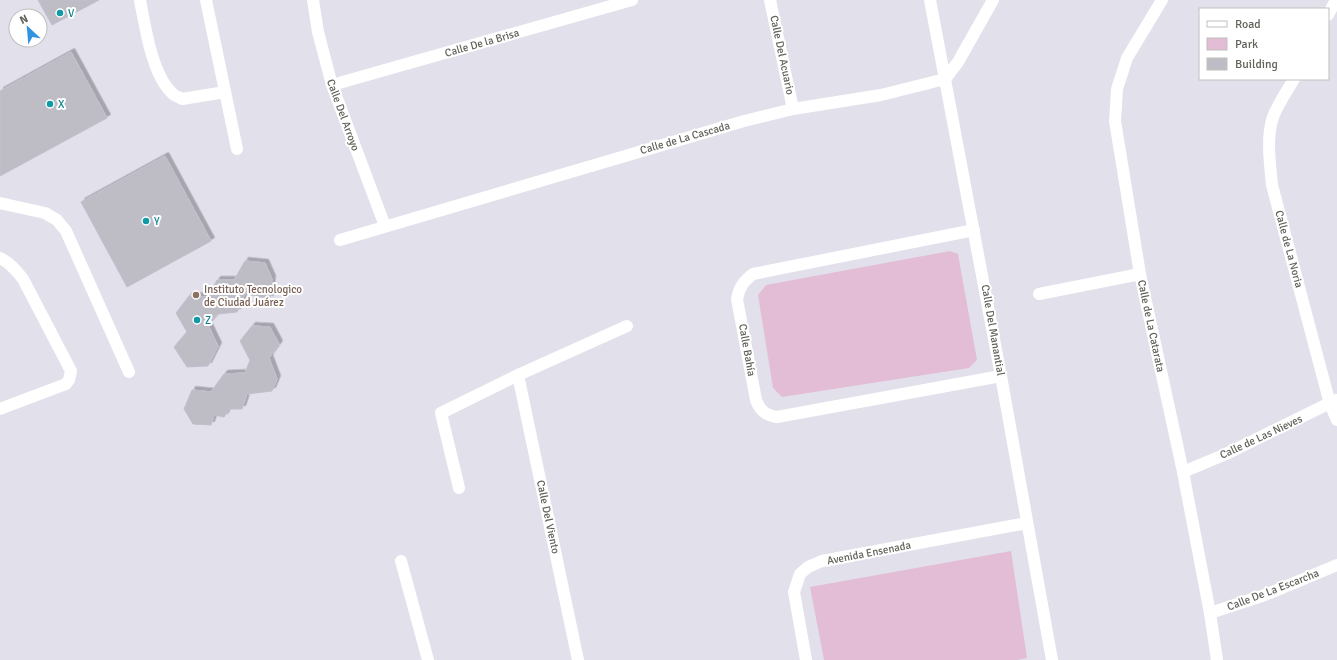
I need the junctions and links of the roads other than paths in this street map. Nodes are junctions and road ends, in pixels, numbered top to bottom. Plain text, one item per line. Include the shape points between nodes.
1 (140, 0) edge
2 (206, 0) edge
3 (313, 0) edge
4 (632, 0) edge
5 (770, 0) edge
6 (930, 0) edge
7 (993, 0) edge
8 (1162, 0) edge
9 (1336, 0) edge
10 (1329, 13) edge
11 (945, 79) junction
12 (1293, 80) edge
13 (332, 85) junction
14 (225, 92) junction
15 (793, 109) junction
16 (237, 148) dead end
17 (0, 203) edge
18 (385, 226) junction
19 (974, 230) junction
20 (340, 240) dead end
21 (0, 258) edge
22 (1140, 274) junction
23 (1039, 294) dead end
24 (627, 326) dead end
25 (129, 372) dead end
26 (518, 375) junction
27 (1001, 376) junction
28 (1334, 402) edge
29 (0, 409) edge
30 (1337, 420) edge
31 (1183, 472) junction
32 (459, 488) dead end
33 (1027, 523) junction
34 (401, 562) dead end
35 (1337, 565) edge
36 (1210, 613) junction
37 (428, 660) edge
38 (578, 660) edge
39 (806, 660) edge
40 (1052, 660) edge
41 (1217, 660) edge

1 - 14 street via 155,66 172,93 182,99
2 - 14 street
3 - 13 street, Calle Del Arroyo via 318,32
4 - 13 street, Calle De la Brisa
5 - 15 street, Calle Del Acuario
6 - 11 street, Calle Del Manantial
7 - 11 street via 958,62
8 - 22 street, Calle de La Catarata via 1127,58 1117,89 1115,121
9 - 10 street
11 - 15 street, Calle de La Cascada via 881,96
11 - 19 street, Calle Del Manantial
12 - 28 street, Calle de La Noria via 1273,117 1270,135 1272,185
13 - 18 street, Calle Del Arroyo
14 - 16 street
15 - 18 street, Calle de La Cascada
17 - 25 street via 45,213 57,220 66,232
18 - 20 street, Calle de La Cascada
19 - 27 street, Calle Del Manantial
19 - 27 street, Calle Bahía via 753,274 743,282 737,299 754,392 758,406 763,412 768,416 777,417
21 - 29 street via 16,269 23,279 71,371 66,384
22 - 23 street
22 - 31 street, Calle de La Catarata
24 - 26 street
26 - 32 street via 441,413
26 - 38 street, Calle Del Viento
27 - 33 street, Calle Del Manantial
28 - 30 street, Calle de La Noria
28 - 31 street, Calle de Las Nieves
31 - 36 street, Calle de La Catarata
33 - 39 street, Avenida Ensenada via 822,561 808,567 800,574 794,592
33 - 40 street, Calle Del Manantial
34 - 37 street
35 - 36 street, Calle De La Escarcha via 1265,595
36 - 41 street, Calle de La Catarata

